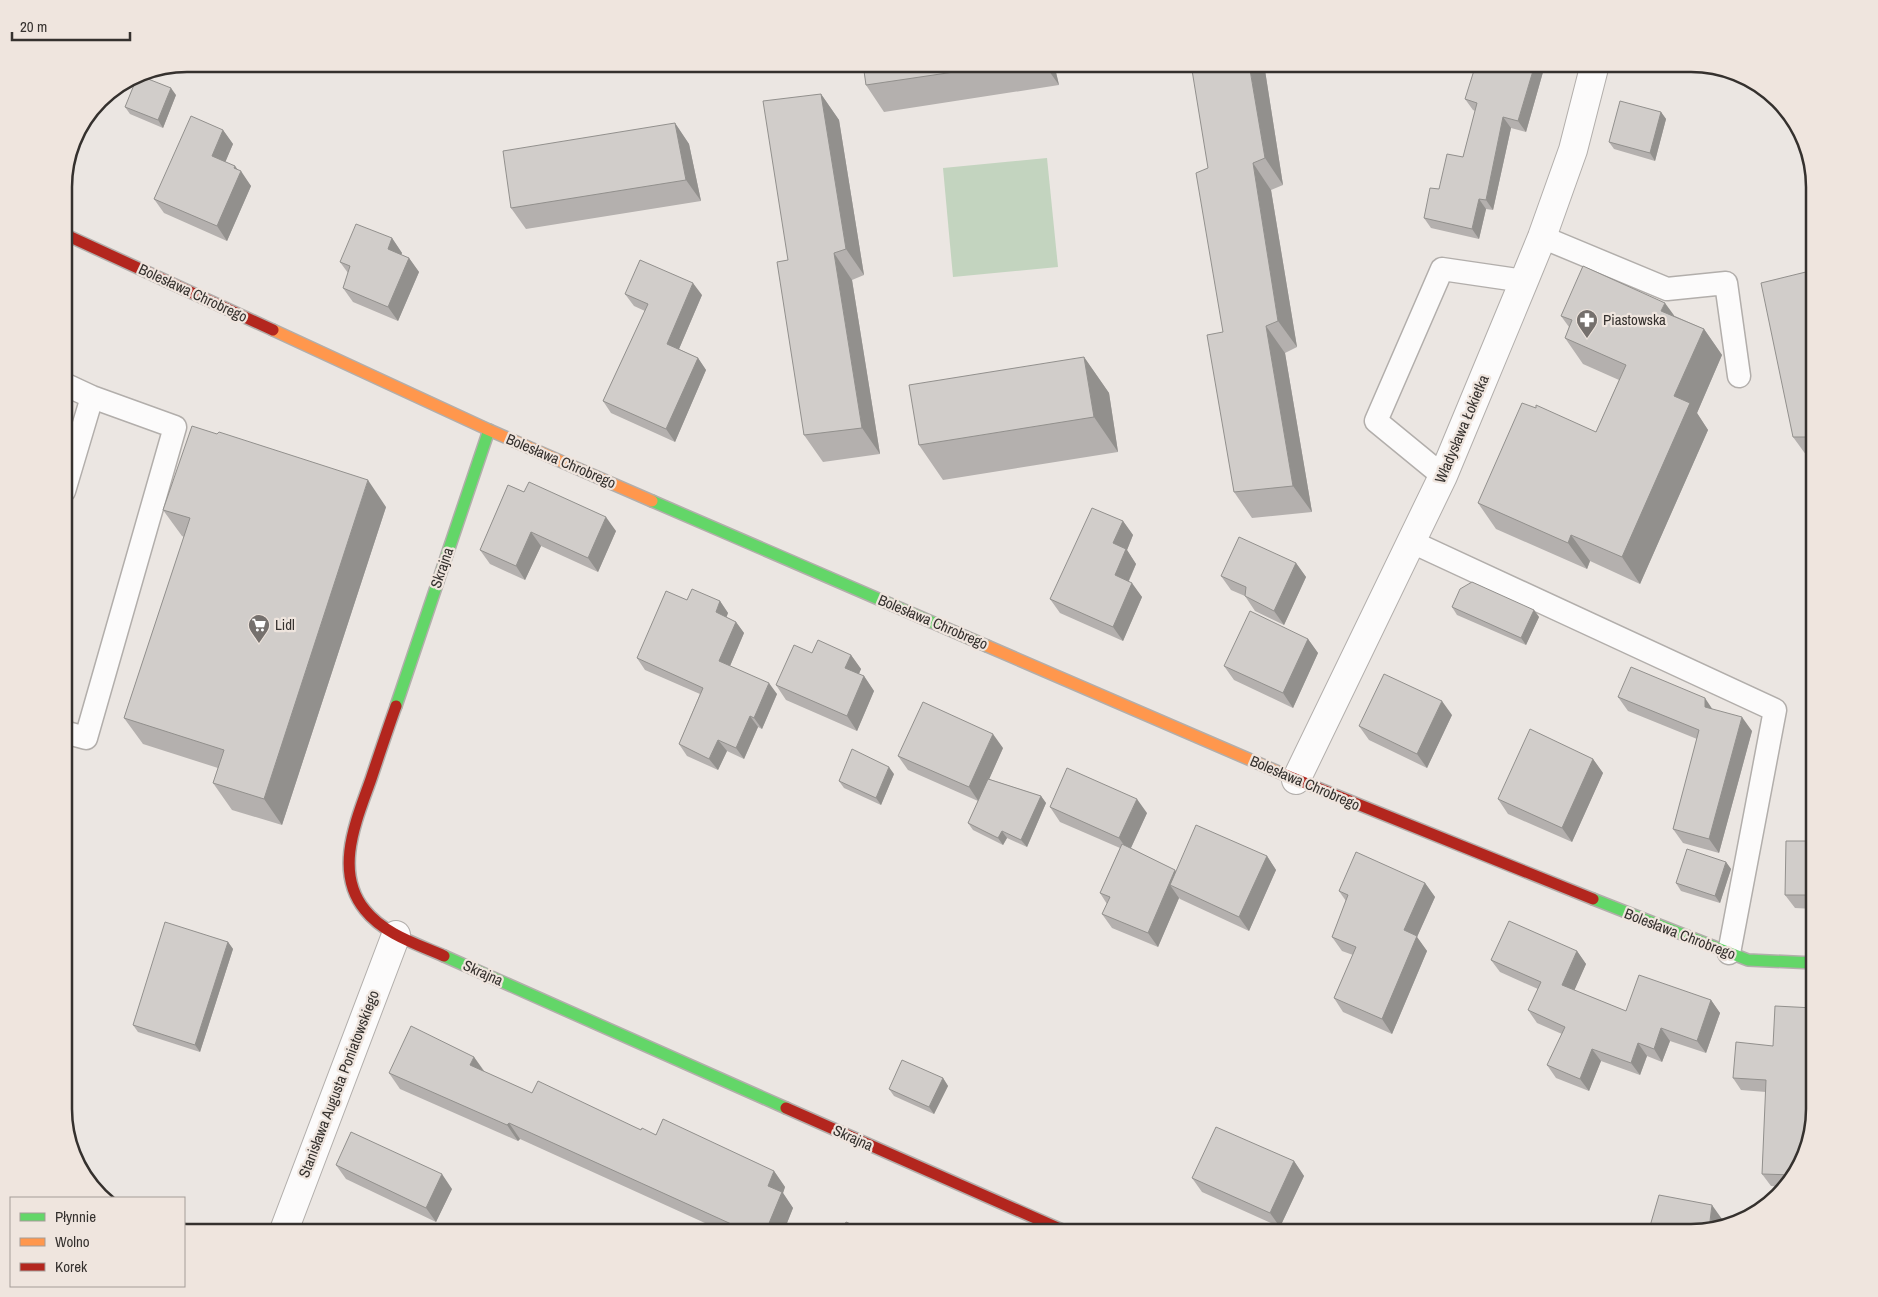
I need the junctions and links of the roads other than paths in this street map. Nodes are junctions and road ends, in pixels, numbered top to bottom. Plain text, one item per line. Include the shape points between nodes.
1 (1593, 72) edge
2 (1542, 237) junction
3 (73, 240) edge
4 (1524, 281) junction
5 (1739, 376) dead end
6 (73, 388) edge
7 (92, 398) junction
8 (489, 430) junction
9 (73, 461) edge
10 (1442, 476) junction
11 (1412, 542) junction
12 (73, 734) edge
13 (1296, 780) junction
14 (396, 935) junction
15 (1729, 954) junction
16 (1806, 963) edge
17 (286, 1224) edge
18 (1049, 1224) edge

1 - 2 street, Władysława Łokietka via 1573,150
2 - 4 street, Władysława Łokietka
2 - 5 lane via 1667,289 1726,283
3 - 8 street, Bolesława Chrobrego
4 - 10 street, Władysława Łokietka
4 - 10 lane via 1442,269 1376,421
6 - 7 lane
7 - 9 lane
7 - 12 lane via 175,427 86,738
8 - 13 street, Bolesława Chrobrego
8 - 14 street, Skrajna via 350,838 348,872 354,892 365,910
10 - 11 street, Władysława Łokietka
11 - 13 street, Władysława Łokietka
11 - 15 lane via 1775,710
13 - 15 street, Bolesława Chrobrego
14 - 17 street, Stanisława Augusta Poniatowskiego
14 - 18 street, Skrajna
15 - 16 street, Bolesława Chrobrego via 1748,960

